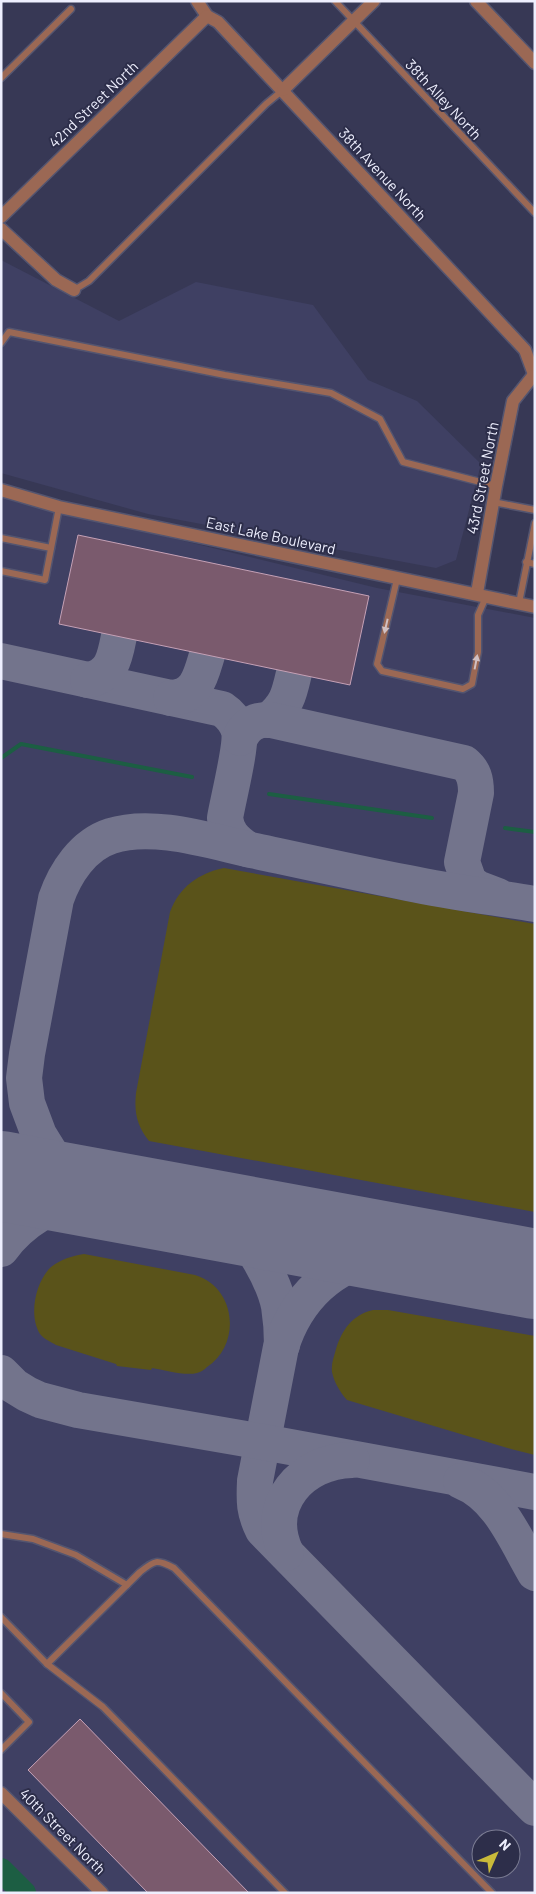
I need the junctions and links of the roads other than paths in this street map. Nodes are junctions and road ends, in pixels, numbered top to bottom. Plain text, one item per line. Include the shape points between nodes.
1 (197, 1) edge
2 (335, 1) edge
3 (374, 1) edge
4 (476, 1) edge
5 (71, 9) dead end
6 (207, 16) junction
7 (354, 21) junction
8 (535, 63) edge
9 (1, 78) edge
10 (283, 90) junction
11 (535, 213) edge
12 (1, 217) edge
13 (1, 229) edge
14 (74, 290) joint
15 (1, 343) edge
16 (534, 377) edge
17 (496, 486) junction
18 (1, 490) edge
19 (493, 502) junction
20 (59, 507) junction
21 (535, 510) edge
22 (535, 523) edge
23 (1, 538) edge
24 (51, 548) junction
25 (526, 562) junction
26 (535, 564) edge
27 (1, 572) edge
28 (397, 579) junction
29 (482, 595) junction
30 (519, 604) junction
31 (535, 606) edge
32 (1, 1534) edge
33 (127, 1585) junction
34 (1, 1617) edge
35 (48, 1664) junction
36 (1, 1693) edge
37 (1, 1750) edge
38 (1, 1793) edge
39 (102, 1893) edge
40 (285, 1893) edge
41 (492, 1893) edge

1 - 6 street, 38th Avenue North
2 - 7 lane, 38th Alley North
3 - 7 street
4 - 8 street
5 - 9 lane
6 - 10 street, 38th Avenue North via 218,22
6 - 12 street, 42nd Street North
7 - 10 street
7 - 11 lane, 38th Alley North
10 - 14 lane via 89,281
10 - 16 street, 38th Avenue North via 525,350
13 - 14 street via 56,280
15 - 17 lane via 9,332 331,393 380,419 403,462
16 - 17 street, 43rd Street North via 513,401
17 - 19 street, 43rd Street North
18 - 20 street, East Lake Boulevard
19 - 21 lane
19 - 29 street, 43rd Street North
20 - 24 lane
20 - 28 street, East Lake Boulevard
22 - 25 lane
23 - 24 lane
24 - 27 lane via 45,580
25 - 26 lane
25 - 30 lane
28 - 29 street, East Lake Boulevard
28 -> 29 lane via 377,664 382,671 463,688 472,684
29 - 30 street, East Lake Boulevard
30 - 31 street, East Lake Boulevard
32 - 33 lane via 34,1540 76,1555
33 - 35 lane
33 - 41 lane via 153,1562 160,1561 174,1568
34 - 35 lane
35 - 40 lane via 103,1707
36 - 37 lane via 29,1722
38 - 39 street, 40th Street North

